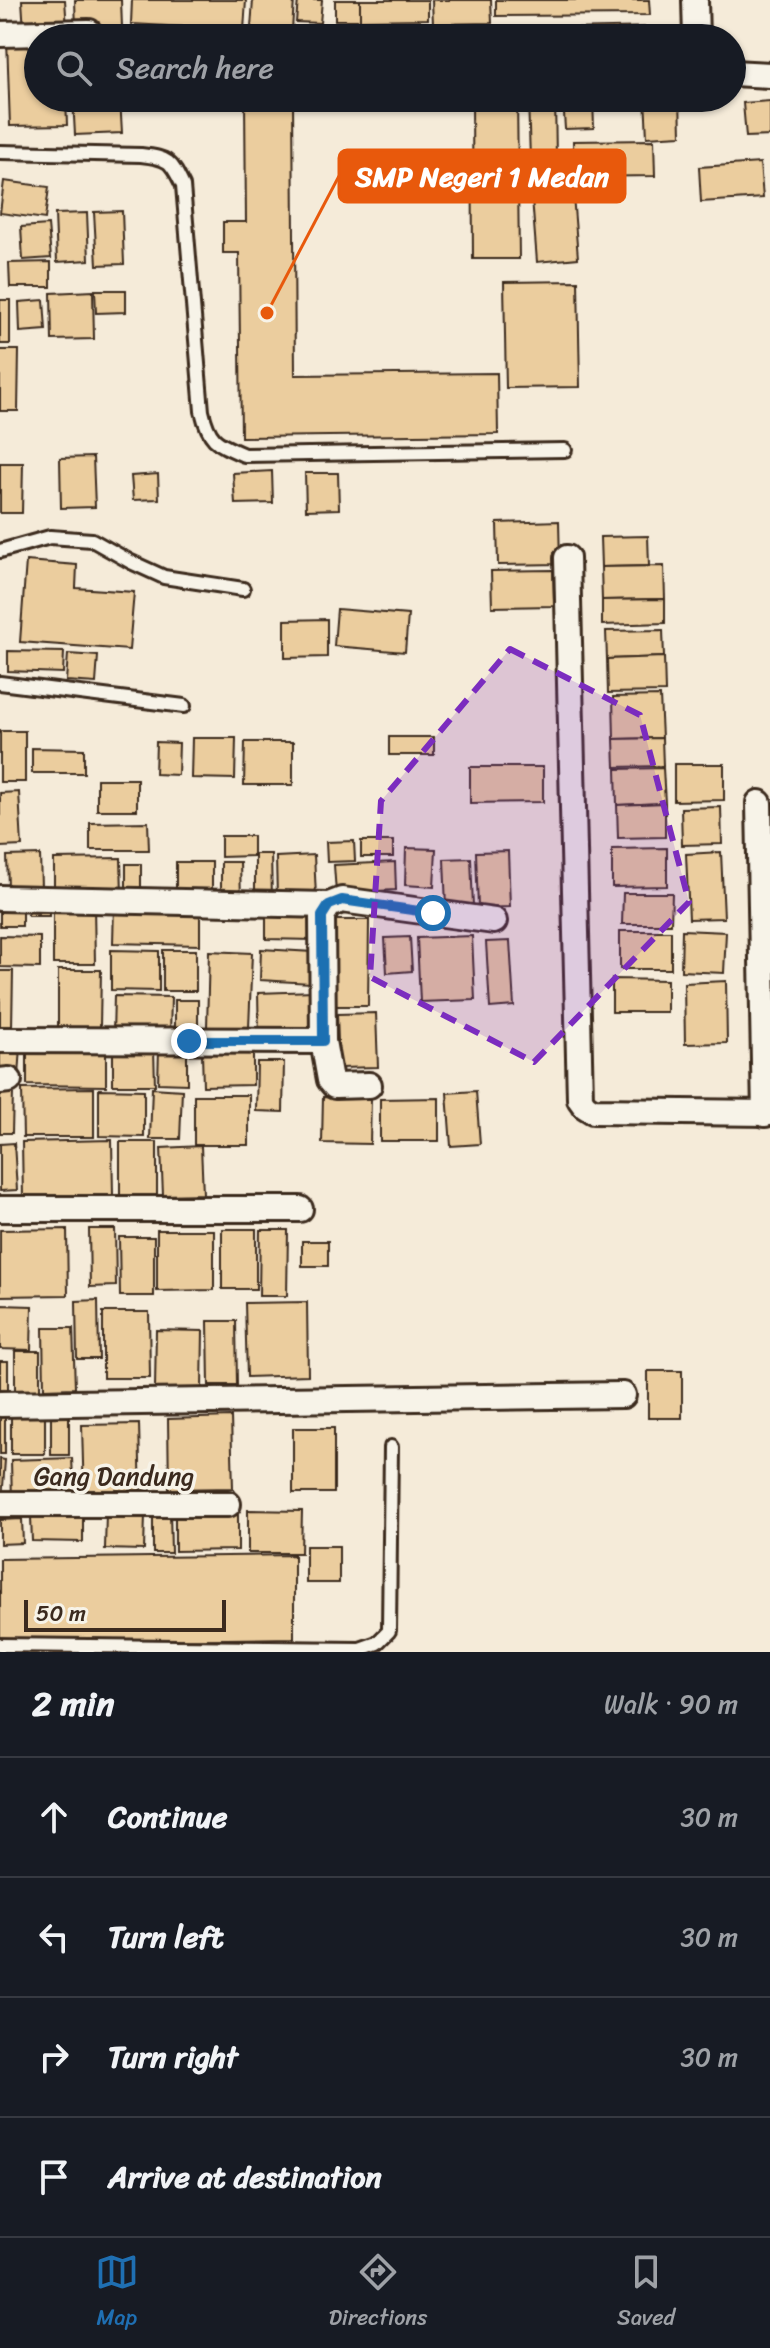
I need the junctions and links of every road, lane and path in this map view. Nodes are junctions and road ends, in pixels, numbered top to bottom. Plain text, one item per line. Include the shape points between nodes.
1 (695, 0) edge
2 (696, 24) edge
3 (24, 33) edge
4 (0, 34) edge
5 (746, 74) edge
6 (770, 75) edge
7 (0, 152) edge
8 (565, 450) dead end
9 (0, 551) edge
10 (567, 558) dead end
11 (243, 589) dead end
12 (0, 683) edge
13 (184, 706) dead end
14 (759, 803) dead end
15 (0, 898) edge
16 (329, 905) junction
17 (494, 921) dead end
18 (0, 1040) edge
19 (323, 1041) junction
20 (369, 1085) dead end
21 (768, 1113) edge
22 (0, 1209) edge
23 (300, 1209) dead end
24 (623, 1395) dead end
25 (0, 1404) edge
26 (391, 1447) dead end
27 (0, 1504) edge
28 (228, 1504) dead end
29 (0, 1645) edge

1 - 2 street
3 - 4 street
5 - 6 street
7 - 8 lane via 141,155 164,157 173,165 183,186 202,411 208,434 221,445 244,455
9 - 11 lane via 50,537 92,540 164,577
10 - 21 street via 580,1099 593,1111
12 - 13 lane
14 - 21 street
15 - 16 street
16 - 17 street via 342,900
16 - 19 street via 322,916
18 - 19 street
19 - 20 street via 335,1086
22 - 23 street
24 - 25 street
26 - 29 lane via 389,1631 377,1643 360,1649
27 - 28 street, Gang Dandung

